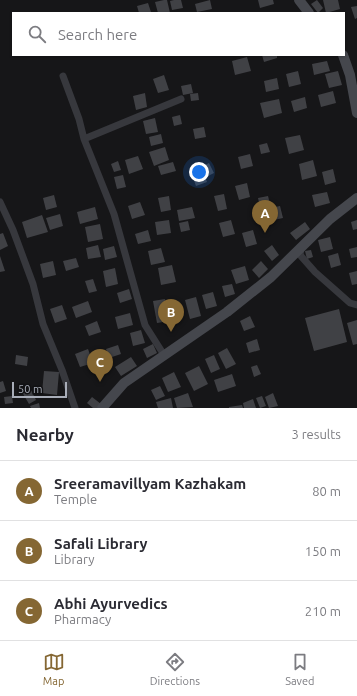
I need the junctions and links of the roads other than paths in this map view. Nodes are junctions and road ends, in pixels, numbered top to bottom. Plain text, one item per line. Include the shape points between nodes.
1 (299, 0) edge
2 (308, 12) edge
3 (343, 56) edge
4 (62, 76) dead end
5 (181, 99) dead end
6 (357, 113) edge
7 (84, 139) junction
8 (357, 198) edge
9 (0, 202) edge
10 (301, 248) junction
11 (357, 305) edge
12 (164, 355) junction
13 (75, 408) edge
14 (102, 408) edge

1 - 2 main road
3 - 6 main road via 350,75
4 - 7 street
5 - 7 street
7 - 12 street via 114,214 145,325
8 - 10 main road via 330,219
9 - 13 street via 33,284 43,324
10 - 11 street via 300,255 315,272 350,303
10 - 12 main road via 271,277 227,312
12 - 14 main road via 124,383

